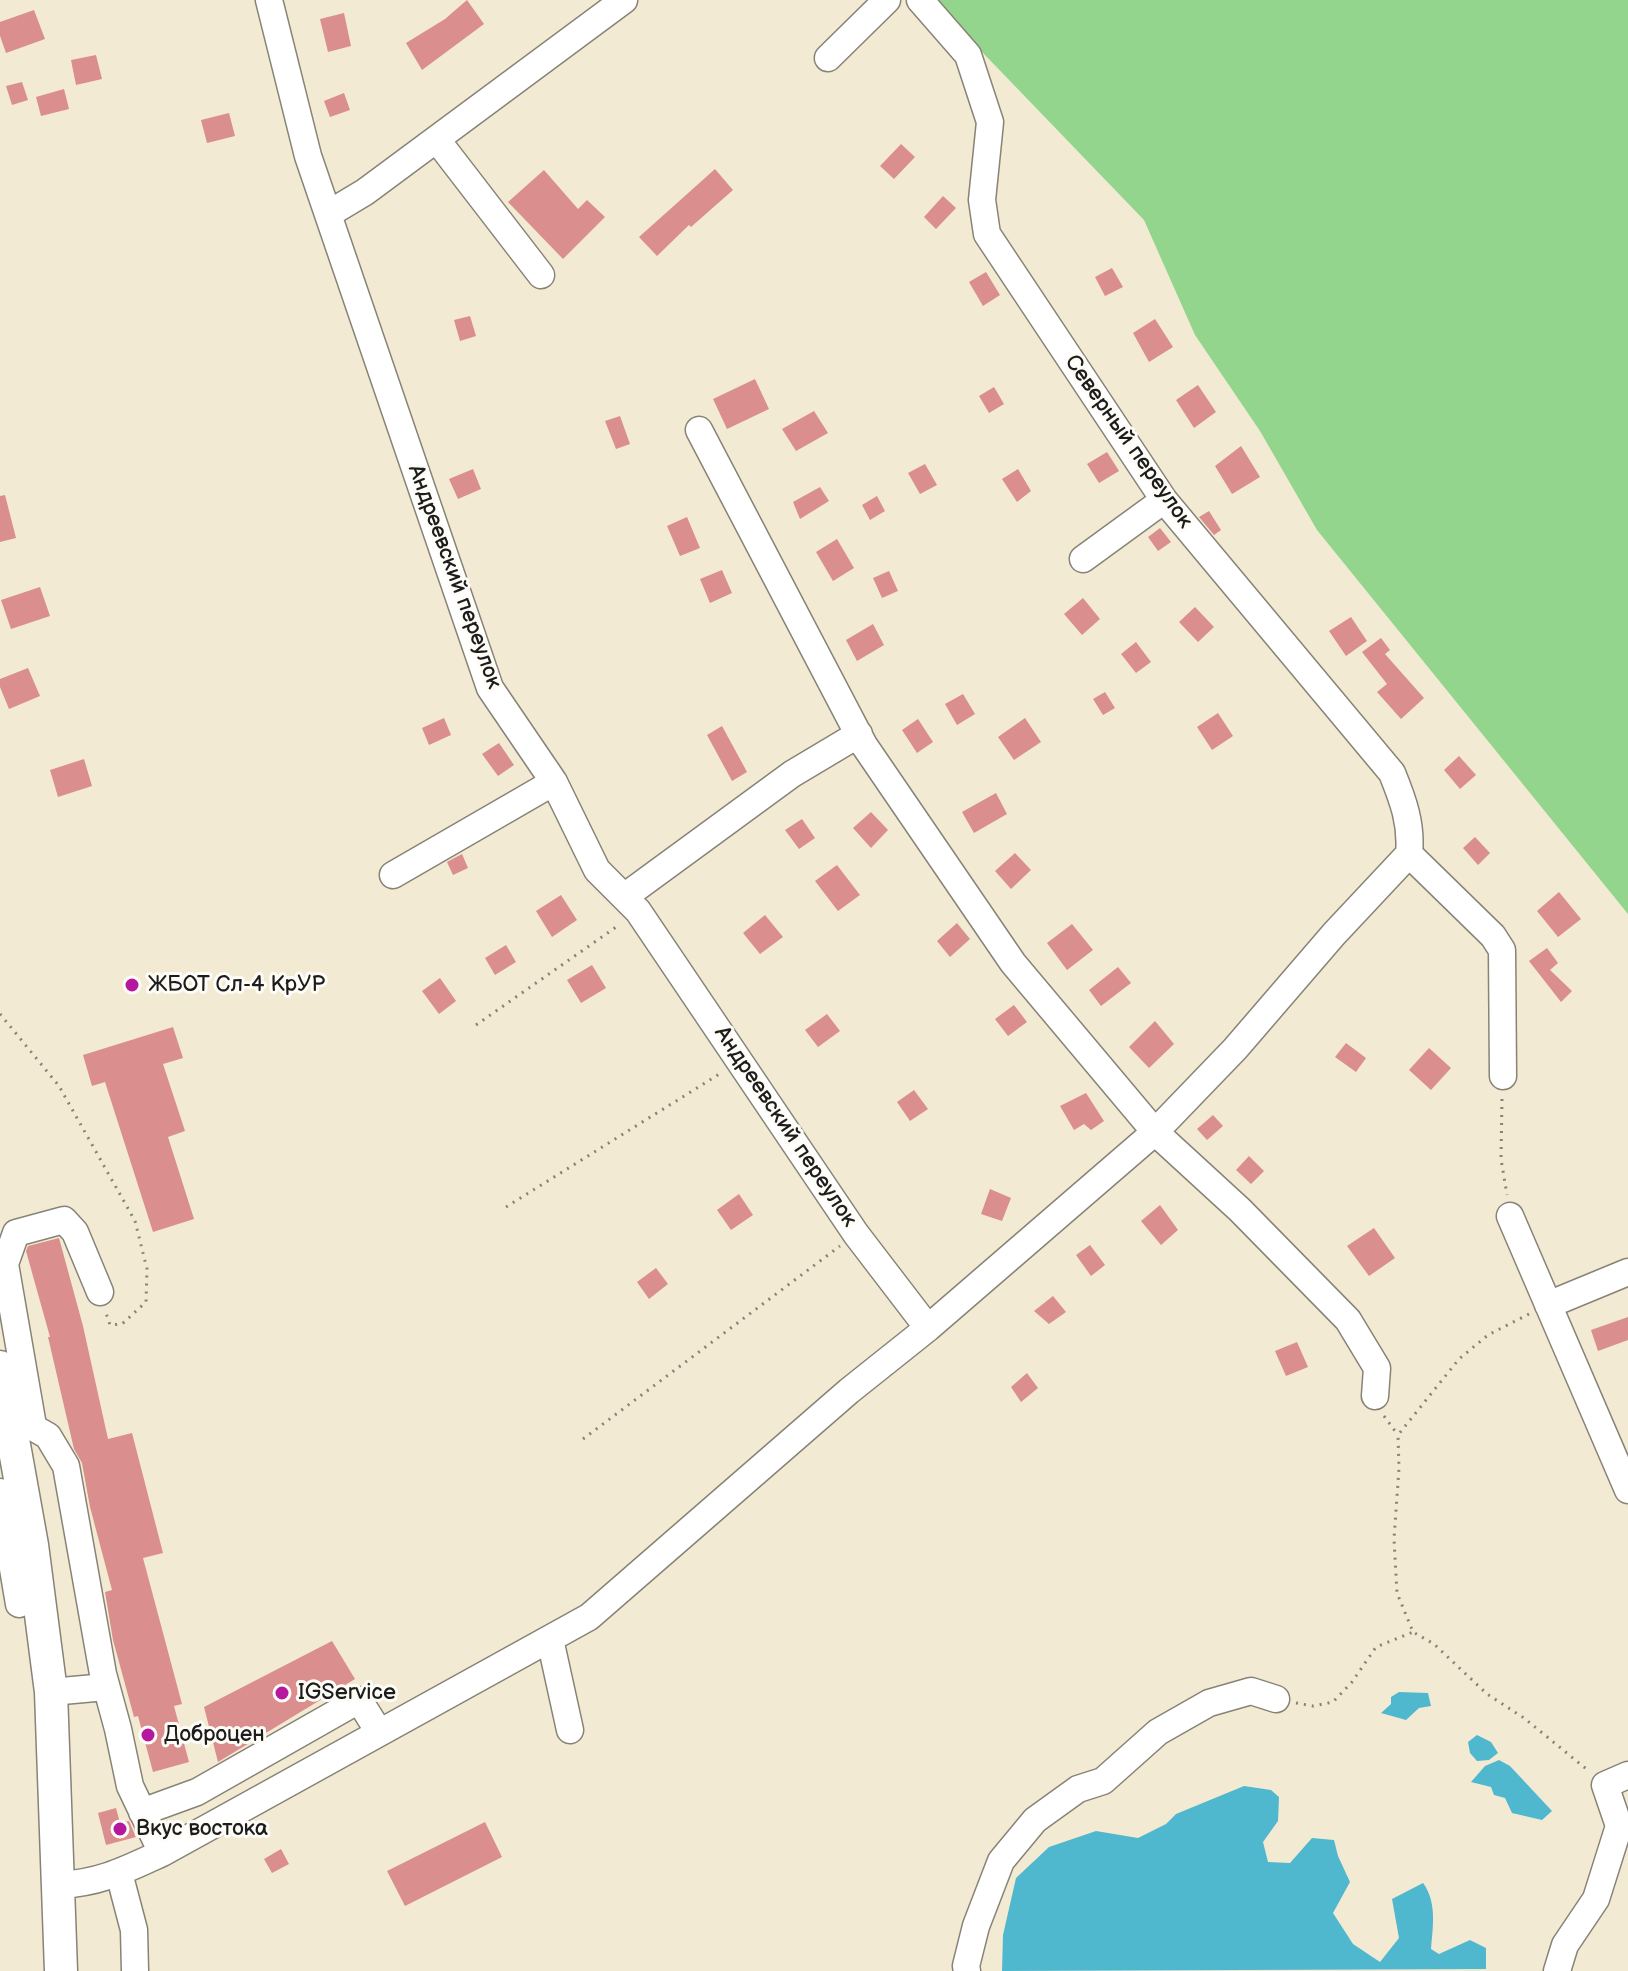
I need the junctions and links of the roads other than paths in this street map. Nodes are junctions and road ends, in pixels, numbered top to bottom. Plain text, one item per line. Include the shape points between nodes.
1 (269, 0) edge
2 (624, 0) edge
3 (887, 0) edge
4 (920, 0) edge
5 (828, 58) dead end
6 (437, 140) junction
7 (330, 213) junction
8 (541, 275) dead end
9 (699, 430) dead end
10 (1164, 500) junction
11 (1083, 559) dead end
12 (859, 734) junction
13 (554, 782) junction
14 (1409, 854) junction
15 (393, 875) dead end
16 (631, 904) junction
17 (1503, 1076) road end
18 (1155, 1132) junction
19 (1510, 1216) road end
20 (1628, 1272) edge
21 (100, 1292) road end
22 (1548, 1305) junction
23 (928, 1328) junction
24 (1, 1384) edge
25 (1375, 1396) dead end
26 (34, 1428) junction
27 (1628, 1490) edge
28 (0, 1492) edge
29 (19, 1604) edge
30 (550, 1639) junction
31 (106, 1687) junction
32 (51, 1692) junction
33 (1276, 1699) road end
34 (570, 1730) dead end
35 (379, 1732) junction
36 (1616, 1780) edge
37 (142, 1812) junction
38 (162, 1853) junction
39 (119, 1873) junction
40 (59, 1885) junction
41 (61, 1971) edge
42 (135, 1971) edge
43 (967, 1971) edge
44 (1557, 1971) edge

1 - 7 street, Андреевский переулок via 308,156
2 - 6 street
3 - 5 street
4 - 10 street, Северный переулок via 968,55 990,122 982,200 987,234
6 - 7 street
6 - 8 street
7 - 13 street, Андреевский переулок via 490,688
9 - 12 street
10 - 11 street
10 - 14 street, Северный переулок via 1392,773 1406,808
12 - 16 street via 792,774
12 - 18 street via 1013,963
13 - 15 street
13 - 16 street, Андреевский переулок via 597,870
14 - 17 street via 1502,950
14 - 18 street
16 - 23 street, Андреевский переулок via 856,1234
18 - 23 street
18 - 25 street via 1348,1320 1377,1368
19 - 22 street
20 - 22 street
21 - 26 street via 75,1232 64,1220 16,1233 5,1264
22 - 27 street
23 - 30 street via 589,1617
24 - 26 street
24 - 29 main road via 32,1545
26 - 31 street via 48,1436 66,1466
28 - 29 street
29 - 32 main road
30 - 34 street
30 - 35 street
31 - 32 street
31 - 37 street via 130,1786
32 - 40 main road
33 - 43 street via 1251,1691 1209,1703 1158,1732 1103,1781 1078,1789 1035,1820 1001,1861 976,1926
35 - 37 street via 359,1700 197,1792
35 - 38 street
36 - 44 street via 1619,1826 1596,1899 1565,1945
37 - 38 street
38 - 39 street
39 - 40 street via 86,1884
39 - 42 street via 134,1930
40 - 41 main road

